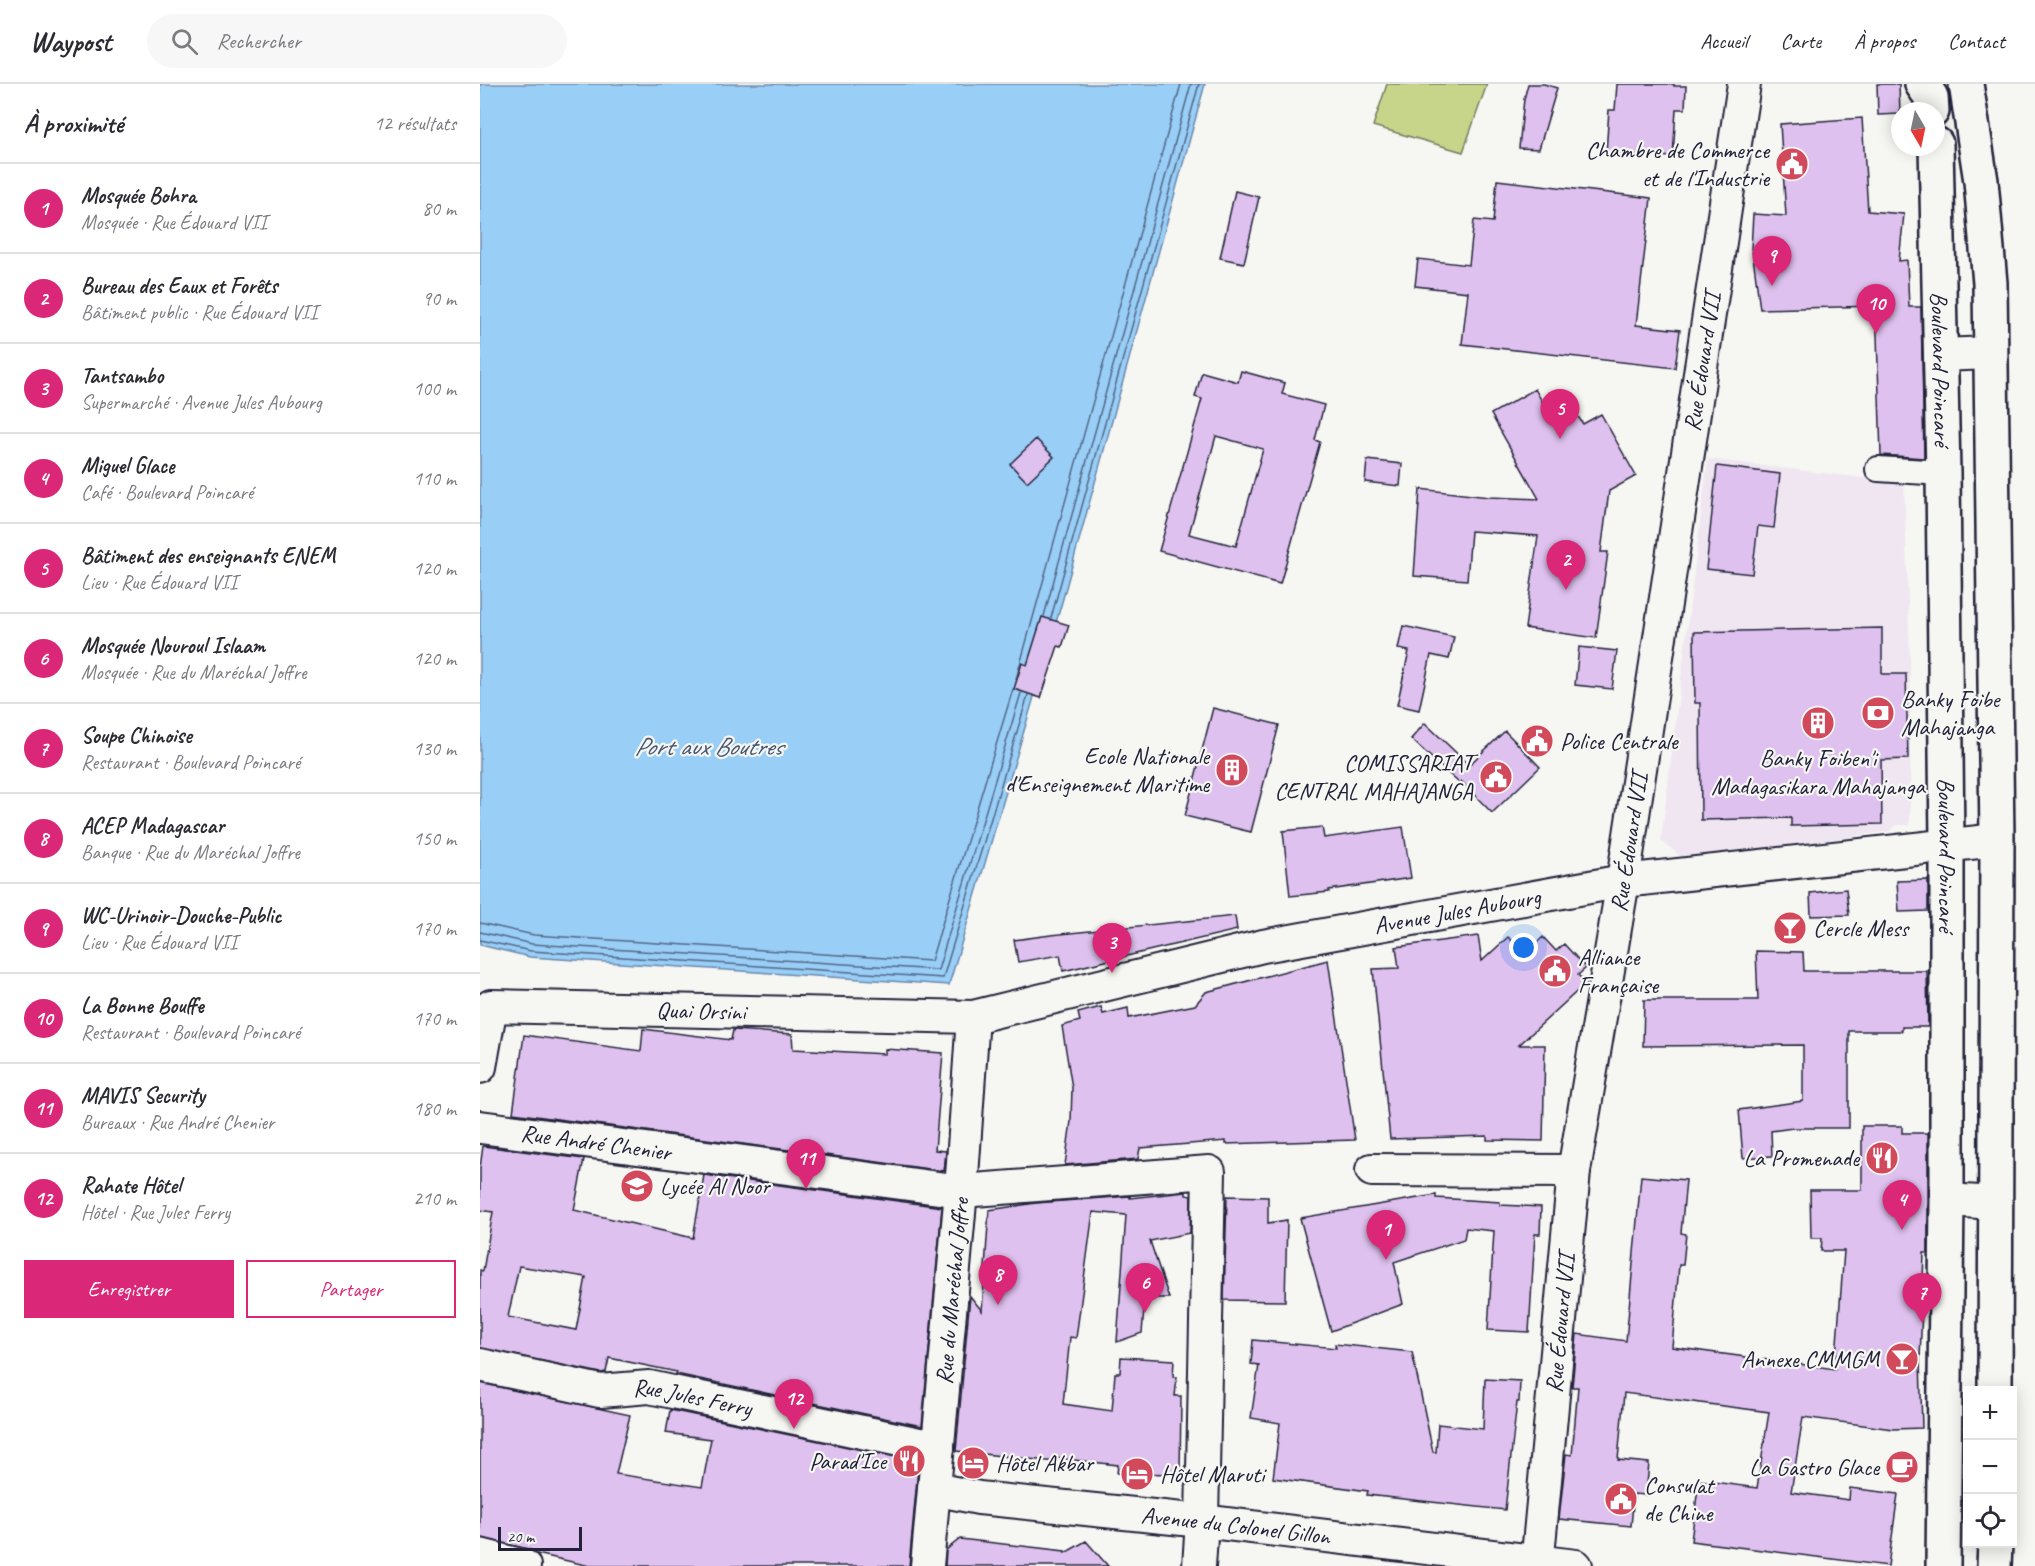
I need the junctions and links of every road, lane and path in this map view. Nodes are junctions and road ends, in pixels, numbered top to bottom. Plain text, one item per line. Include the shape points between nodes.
1 (1743, 84) edge
2 (1966, 88) edge
3 (1928, 98) edge
4 (1936, 156) edge
5 (1991, 353) junction
6 (1940, 355) junction
7 (1878, 469) dead end
8 (1943, 473) junction
9 (1997, 840) junction
10 (1947, 844) junction
11 (1623, 881) junction
12 (973, 1017) junction
13 (480, 1067) edge
14 (480, 1127) edge
15 (1372, 1170) dead end
16 (1574, 1171) junction
17 (961, 1191) junction
18 (1947, 1200) junction
19 (1996, 1203) junction
20 (480, 1365) edge
21 (1995, 1386) edge
22 (938, 1448) junction
23 (934, 1489) junction
24 (1202, 1521) junction
25 (1995, 1548) edge
26 (480, 1555) edge
27 (1537, 1564) edge
28 (524, 1566) edge
29 (927, 1566) edge
30 (1199, 1566) edge
31 (1576, 1566) edge
32 (1943, 1566) edge
33 (1995, 1566) edge

1 - 11 street, Rue Édouard VII
2 - 3 street
2 - 5 street, Boulevard Poincaré via 1981,182 1990,283
4 - 6 street, Boulevard Poincaré
5 - 6 street
5 - 9 street, Boulevard Poincaré
6 - 8 street, Boulevard Poincaré
7 - 8 street
8 - 10 street, Boulevard Poincaré
9 - 10 street, Avenue Jules Aubourg
9 - 19 street, Boulevard Poincaré
10 - 11 street, Avenue Jules Aubourg
10 - 18 street, Boulevard Poincaré
11 - 12 street, Avenue Jules Aubourg via 1263,946
11 - 16 street, Rue Édouard VII
12 - 13 street, Quai Orsini via 491,1006
12 - 17 street, Rue du Maréchal Joffre
14 - 17 street, Rue André Chenier
15 - 16 street
16 - 27 street, Rue Édouard VII
17 - 22 street, Rue du Maréchal Joffre
17 - 24 street, Rue André Chenier via 1209,1172
18 - 19 street
18 - 32 street, Boulevard Poincaré
19 - 21 street, Boulevard Poincaré
20 - 22 street, Rue Jules Ferry via 600,1391 649,1388
22 - 23 street, Rue du Maréchal Joffre
23 - 24 street, Avenue du Colonel Gillon via 979,1498
23 - 29 street, Rue du Maréchal Joffre
24 - 27 street, Avenue du Colonel Gillon
24 - 30 street
25 - 33 street
26 - 28 street
27 - 31 street, Avenue du Colonel Gillon

